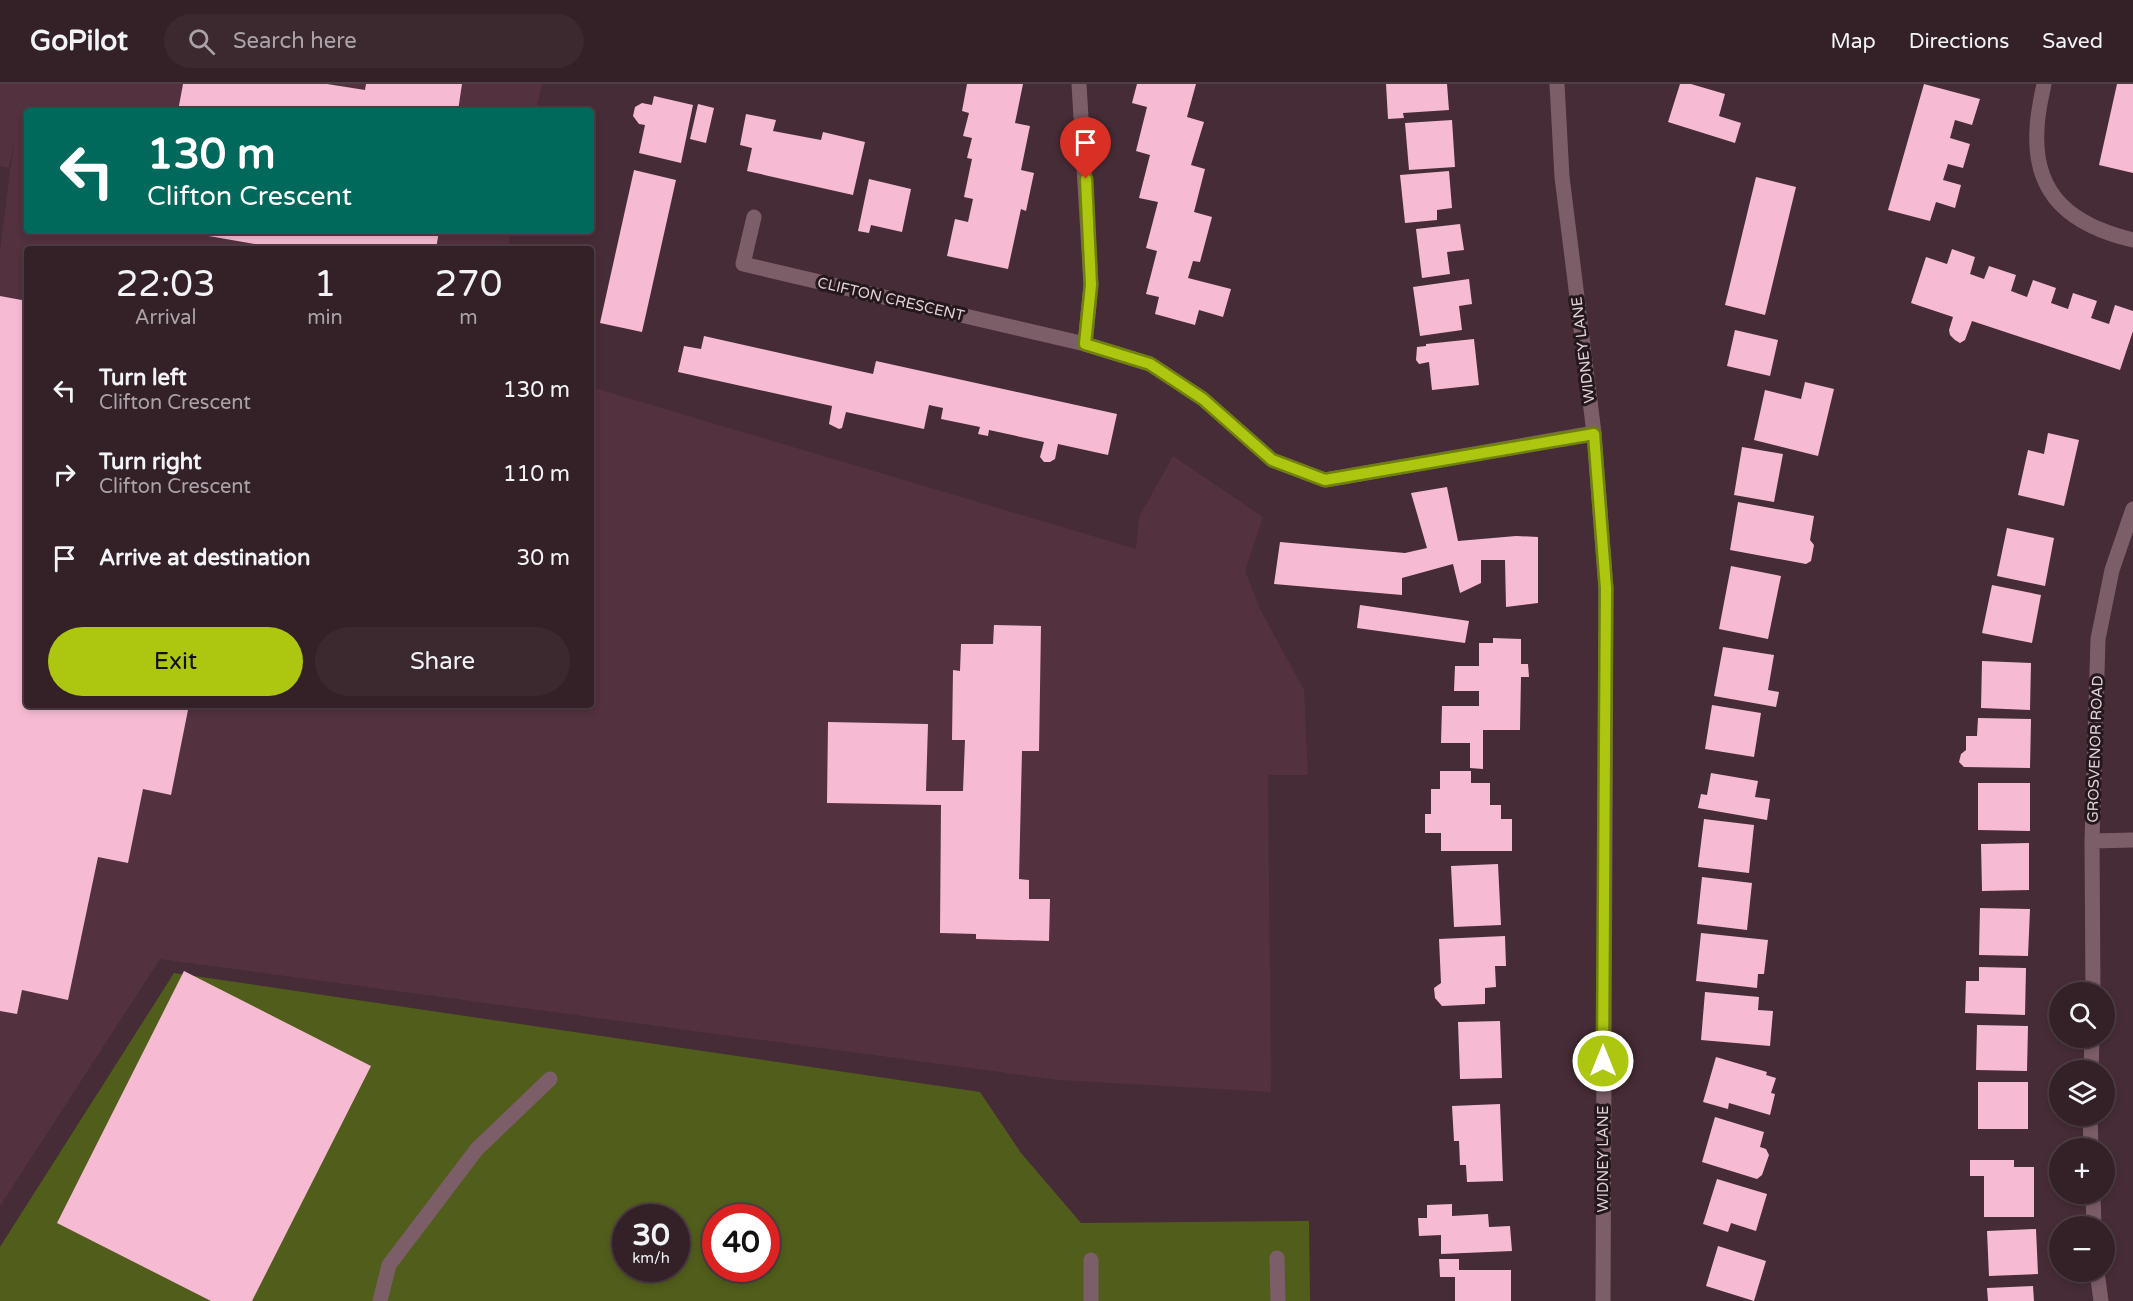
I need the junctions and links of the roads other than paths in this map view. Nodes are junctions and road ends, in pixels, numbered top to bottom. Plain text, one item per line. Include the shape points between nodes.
1 (1079, 84) edge
2 (1557, 84) edge
3 (2044, 84) edge
4 (754, 217) dead end
5 (2133, 240) edge
6 (1085, 344) junction
7 (1594, 434) junction
8 (2133, 509) edge
9 (2133, 840) edge
10 (2092, 841) junction
11 (2092, 982) edge
12 (549, 1079) dead end
13 (1278, 1258) dead end
14 (1091, 1260) dead end
15 (2098, 1282) edge
16 (380, 1301) edge
17 (1091, 1301) edge
18 (1278, 1301) edge
19 (1603, 1301) edge
20 (2100, 1301) edge

1 - 6 street via 1091,285
2 - 7 street, WIDNEY LANE via 1562,177
3 - 5 street via 2036,131 2039,162 2050,192 2064,209 2104,233
4 - 6 street, CLIFTON CRESCENT via 743,264
6 - 7 street, CLIFTON CRESCENT via 1150,364 1203,399 1272,460 1325,480
7 - 19 street, WIDNEY LANE via 1606,588
8 - 10 street, GROSVENOR ROAD via 2112,570 2098,639
9 - 10 street
10 - 11 street, GROSVENOR ROAD
12 - 16 street via 477,1149 388,1265
13 - 18 street
14 - 17 street
15 - 20 street

